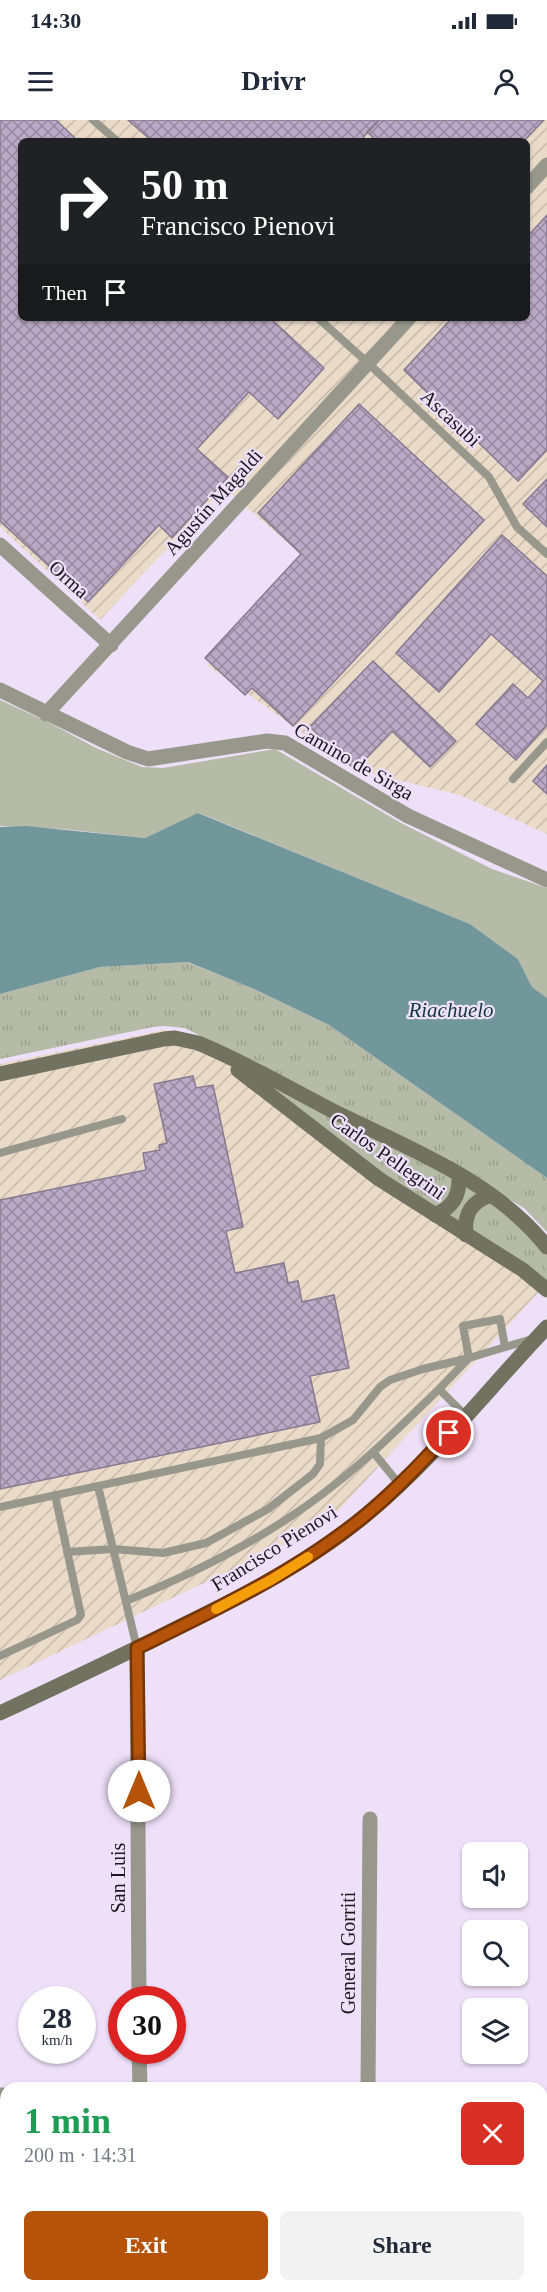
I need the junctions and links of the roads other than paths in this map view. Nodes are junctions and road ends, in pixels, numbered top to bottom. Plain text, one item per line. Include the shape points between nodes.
1 (93, 120) edge
2 (114, 138) edge
3 (547, 165) edge
4 (530, 184) edge
5 (321, 321) edge
6 (406, 321) edge
7 (368, 363) junction
8 (0, 545) edge
9 (547, 554) edge
10 (111, 645) junction
11 (0, 690) edge
12 (46, 714) junction
13 (547, 742) edge
14 (513, 779) dead end
15 (547, 880) edge
16 (210, 1048) junction
17 (0, 1074) edge
18 (122, 1119) dead end
19 (0, 1153) edge
20 (459, 1175) junction
21 (491, 1195) junction
22 (435, 1215) junction
23 (466, 1234) junction
24 (547, 1247) edge
25 (547, 1290) edge
26 (542, 1332) edge
27 (505, 1347) junction
28 (470, 1358) junction
29 (439, 1389) junction
30 (466, 1416) junction
31 (321, 1438) junction
32 (373, 1452) junction
33 (400, 1485) junction
34 (98, 1486) junction
35 (55, 1496) junction
36 (0, 1508) edge
37 (113, 1549) junction
38 (67, 1552) junction
39 (126, 1601) junction
40 (137, 1648) junction
41 (0, 1656) edge
42 (0, 1713) edge
43 (370, 1818) dead end
44 (139, 1986) edge
45 (140, 2064) edge
46 (140, 2082) edge
47 (368, 2082) edge

1 - 2 lane
3 - 4 street
5 - 7 lane, Ascasubi
6 - 7 street, Agustín Magaldi
7 - 9 lane, Ascasubi via 489,477 517,527
7 - 10 street, Agustín Magaldi
8 - 10 street, Orma
10 - 12 street, Agustín Magaldi
11 - 12 street, Camino de Sirga
12 - 15 street, Camino de Sirga via 148,759 267,741 285,743 408,816
13 - 14 lane
16 - 17 street, Carlos Pellegrini via 187,1040 164,1039
16 - 20 street, Carlos Pellegrini
16 - 22 street, Carlos Pellegrini via 379,1179
18 - 19 lane
20 - 21 street, Carlos Pellegrini
20 - 22 street via 460,1188 455,1200
21 - 23 street via 479,1199 469,1209
21 - 24 street, Carlos Pellegrini via 521,1217
22 - 23 street, Carlos Pellegrini
23 - 25 street, Carlos Pellegrini
26 - 27 lane
26 - 30 street, Francisco Pienovi
27 - 28 lane
27 - 28 lane via 500,1319 464,1326
28 - 29 lane
28 - 31 lane via 390,1380 353,1420
29 - 30 lane
29 - 32 lane
30 - 33 street, Francisco Pienovi
31 - 34 lane
31 - 37 lane via 320,1464 313,1474 285,1497 228,1532 206,1543 163,1553
32 - 33 lane
32 - 39 lane via 288,1519 233,1552
33 - 40 street, Francisco Pienovi via 306,1558
34 - 35 lane
34 - 37 lane
35 - 36 lane
35 - 38 lane
37 - 38 lane
37 - 39 lane
38 - 41 lane via 81,1615
39 - 40 lane
40 - 42 street, Francisco Pienovi
40 - 44 street, San Luis
43 - 47 street, General Gorriti
45 - 46 street

